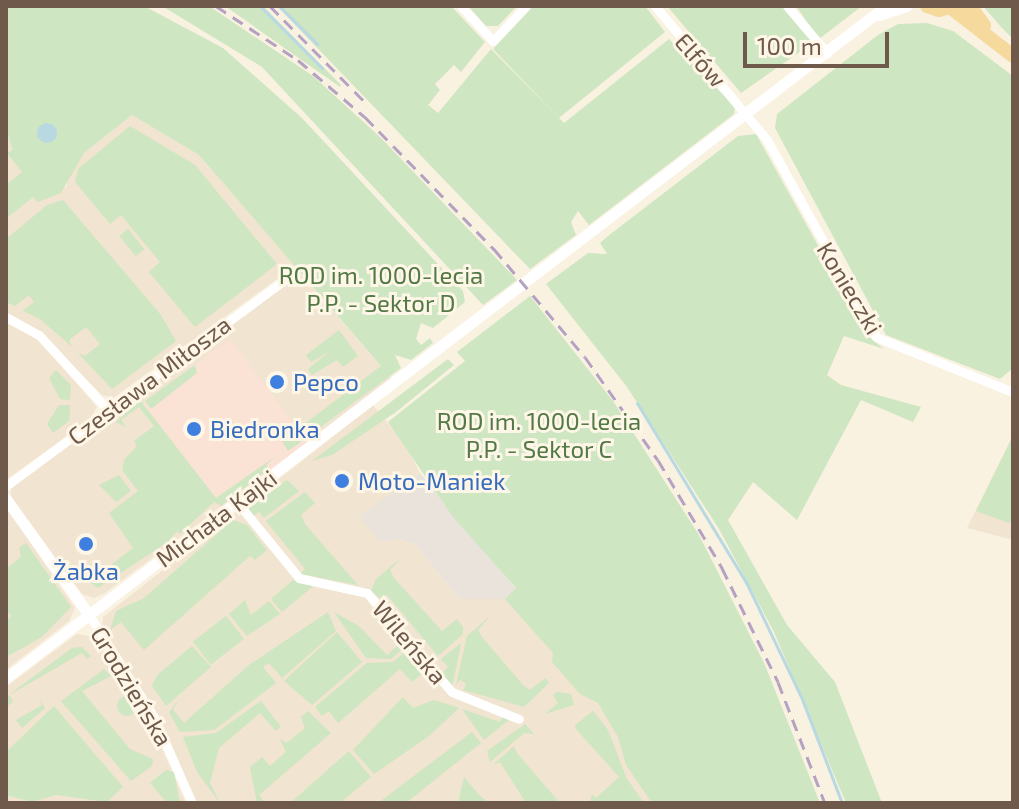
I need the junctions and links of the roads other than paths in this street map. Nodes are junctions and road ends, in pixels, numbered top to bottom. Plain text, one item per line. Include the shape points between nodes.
1 (461, 6) edge
2 (526, 6) edge
3 (655, 6) edge
4 (787, 6) edge
5 (886, 6) edge
6 (907, 6) edge
7 (927, 6) edge
8 (970, 6) edge
9 (953, 7) edge
10 (874, 16) junction
11 (994, 38) junction
12 (827, 53) junction
13 (1013, 56) edge
14 (747, 113) junction
15 (292, 274) dead end
16 (6, 317) edge
17 (1013, 392) edge
18 (108, 410) junction
19 (6, 486) edge
20 (6, 499) edge
21 (237, 502) junction
22 (89, 615) junction
23 (6, 678) edge
24 (519, 719) dead end
25 (192, 803) edge

1 - 2 street via 493,41
3 - 14 street, Elfów
4 - 12 street
5 - 10 street, Michała Kajki
6 - 10 street
7 - 9 main road
8 - 11 main road
9 - 11 main road
10 - 12 street, Michała Kajki
11 - 13 main road
12 - 14 street, Michała Kajki
14 - 17 street, Konieczki via 876,337
14 - 21 street, Michała Kajki
15 - 18 street, Czesława Miłosza
16 - 18 street via 39,335
18 - 19 street, Czesława Miłosza
20 - 22 street
21 - 22 street, Michała Kajki
21 - 24 street, Wileńska via 299,578 367,593 452,692
22 - 23 street, Michała Kajki
22 - 25 street, Grodzieńska via 154,717

